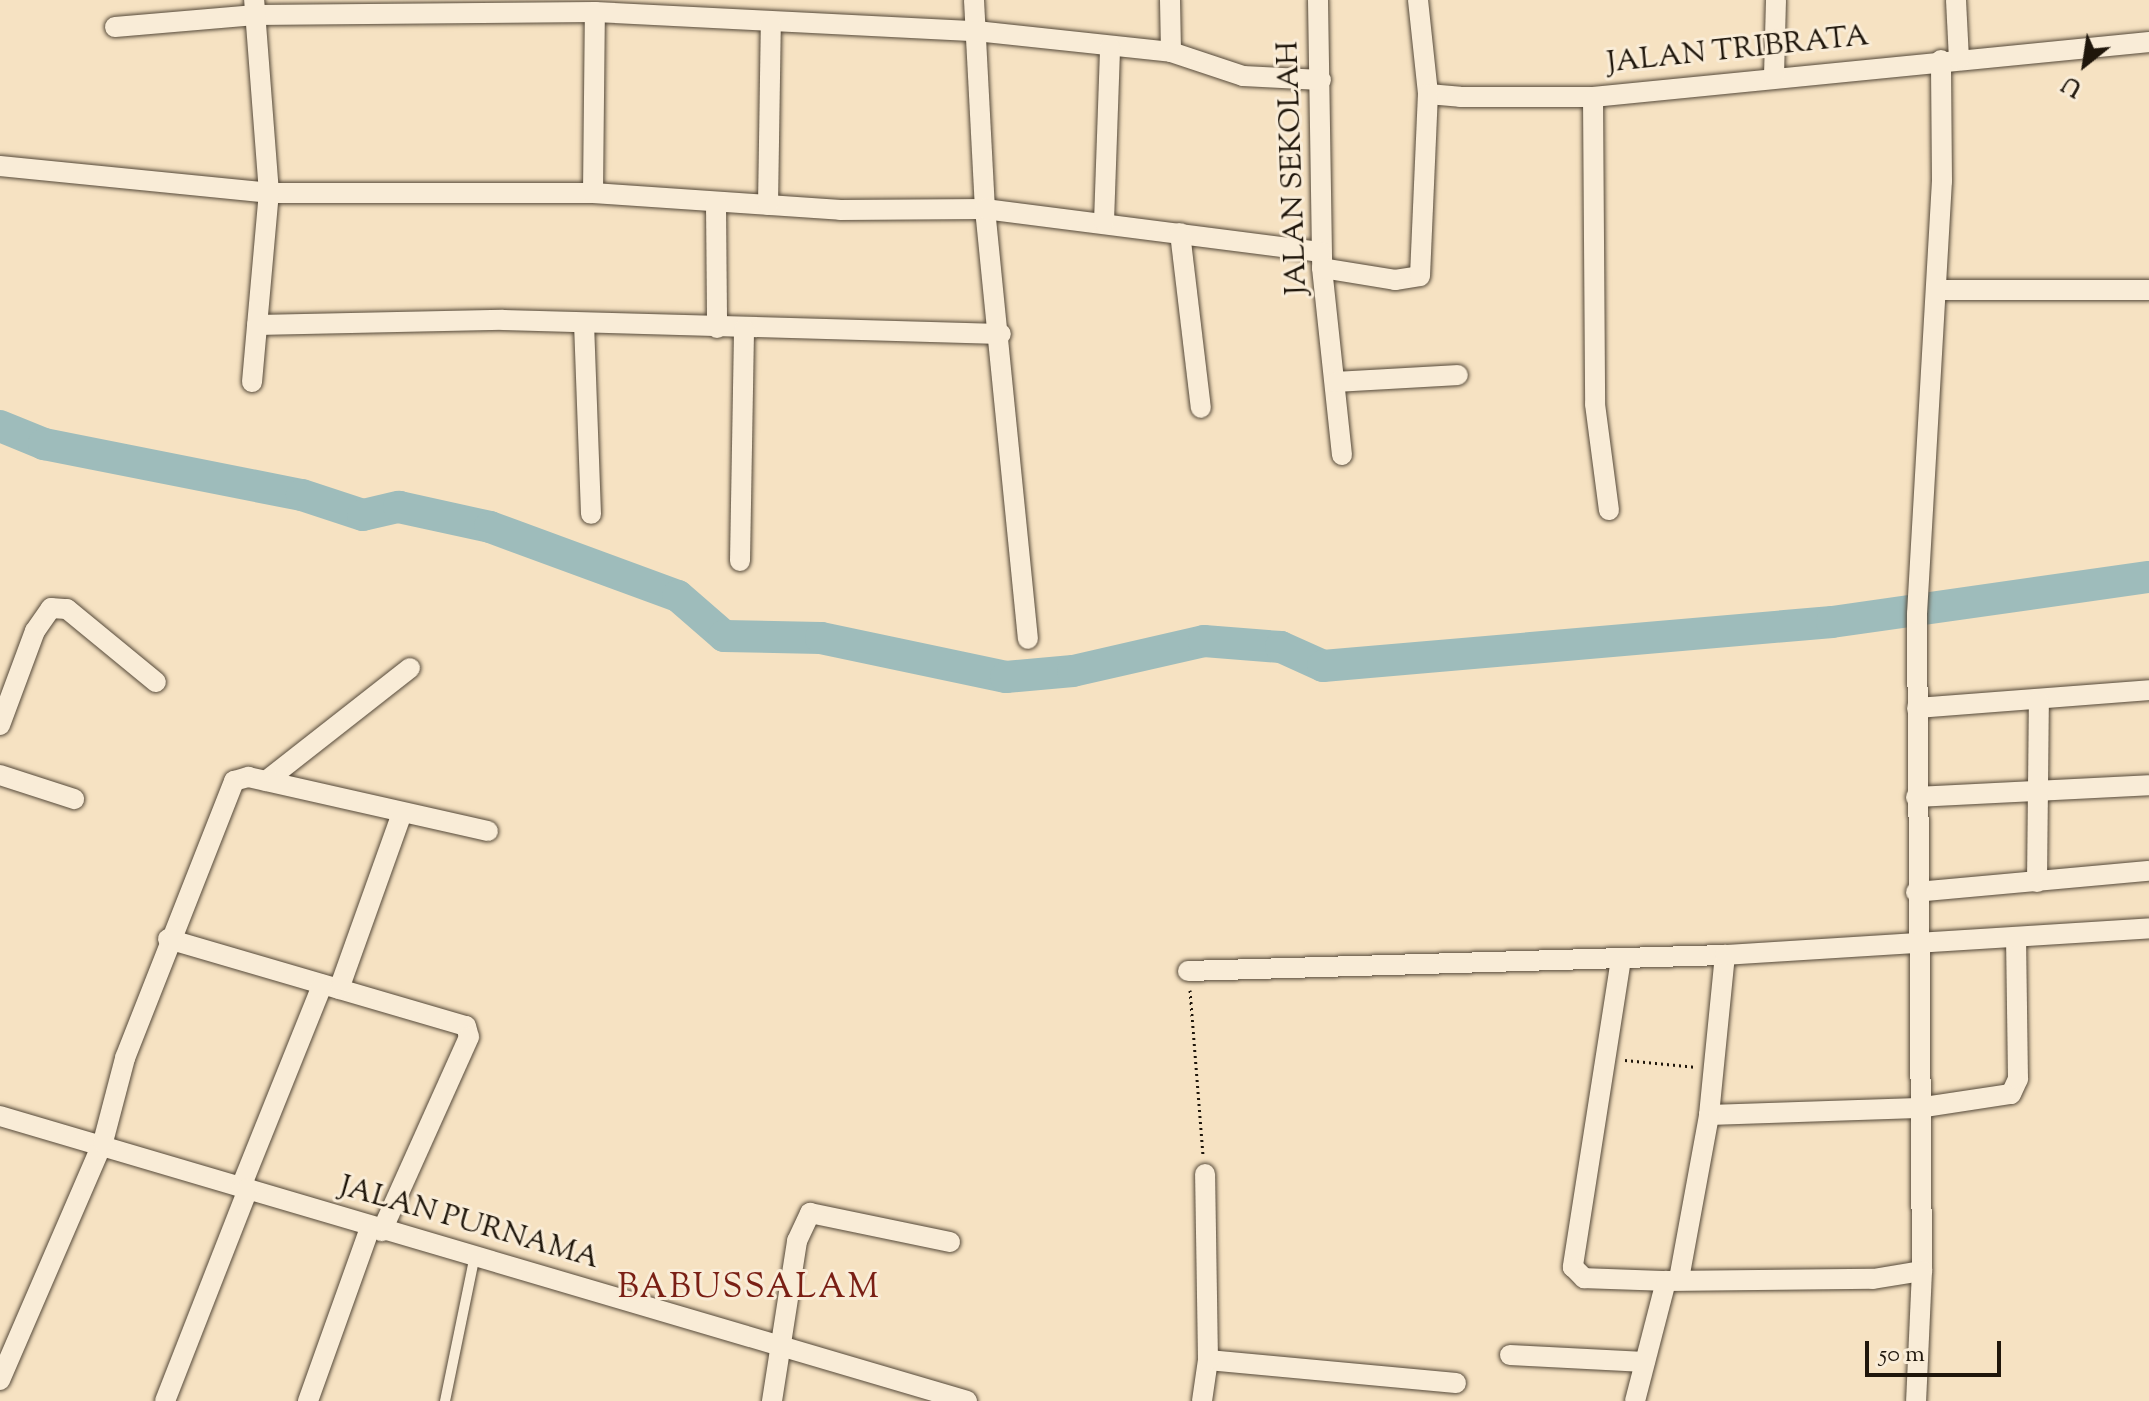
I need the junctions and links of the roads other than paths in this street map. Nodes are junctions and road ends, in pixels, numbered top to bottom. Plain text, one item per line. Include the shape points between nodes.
1 (974, 0) edge
2 (1170, 0) edge
3 (1318, 0) edge
4 (1418, 0) edge
5 (1776, 0) edge
6 (1956, 0) edge
7 (254, 7) edge
8 (688, 10) edge
9 (595, 12) junction
10 (771, 24) junction
11 (115, 27) dead end
12 (976, 31) junction
13 (2149, 42) edge
14 (1110, 48) junction
15 (1171, 52) junction
16 (1950, 59) junction
17 (1774, 76) junction
18 (1321, 80) junction
19 (1428, 94) junction
20 (1593, 97) junction
21 (0, 166) edge
22 (269, 193) junction
23 (593, 193) junction
24 (716, 203) junction
25 (768, 205) junction
26 (985, 209) junction
27 (1104, 222) junction
28 (1180, 233) junction
29 (1321, 260) junction
30 (1937, 290) junction
31 (2149, 290) edge
32 (584, 323) junction
33 (257, 325) junction
34 (717, 328) junction
35 (744, 329) junction
36 (1001, 334) junction
37 (1458, 375) dead end
38 (252, 382) dead end
39 (1336, 382) junction
40 (1201, 408) dead end
41 (1342, 455) dead end
42 (1609, 510) dead end
43 (591, 514) dead end
44 (740, 561) dead end
45 (1028, 639) dead end
46 (410, 668) dead end
47 (156, 682) dead end
48 (2149, 690) edge
49 (2039, 702) junction
50 (1917, 708) junction
51 (0, 725) edge
52 (0, 775) edge
53 (266, 781) junction
54 (2149, 785) edge
55 (2039, 793) junction
56 (1916, 797) junction
57 (74, 799) dead end
58 (402, 813) junction
59 (488, 831) dead end
60 (2149, 871) edge
61 (2037, 882) junction
62 (1916, 892) junction
63 (2149, 928) edge
64 (2016, 938) junction
65 (168, 939) junction
66 (1917, 946) junction
67 (1725, 955) junction
68 (1621, 959) junction
69 (1188, 971) road end
70 (330, 987) junction
71 (1918, 1108) junction
72 (1709, 1115) junction
73 (0, 1116) edge
74 (103, 1142) junction
75 (1205, 1174) road end
76 (244, 1188) junction
77 (376, 1230) junction
78 (950, 1242) dead end
79 (474, 1260) junction
80 (1922, 1271) junction
81 (1673, 1280) junction
82 (8, 1339) edge
83 (779, 1343) junction
84 (1510, 1355) dead end
85 (1208, 1360) junction
86 (1645, 1362) junction
87 (0, 1380) edge
88 (1456, 1383) dead end
89 (165, 1401) edge
90 (308, 1401) edge
91 (445, 1401) edge
92 (772, 1401) edge
93 (967, 1401) edge
94 (1202, 1401) edge
95 (1635, 1401) edge
96 (1916, 1401) edge

1 - 12 street
2 - 15 street
3 - 18 street, JALAN SEKOLAH
4 - 19 street
5 - 17 street
6 - 16 street
7 - 9 street
7 - 11 street
7 - 22 street
8 - 9 street
8 - 10 street
9 - 23 street
10 - 12 street
10 - 25 street
12 - 14 street
12 - 26 street
13 - 16 street, JALAN TRIBRATA
14 - 15 street
14 - 27 street
15 - 18 street via 1243,76
16 - 17 street, JALAN TRIBRATA
16 - 30 street
17 - 20 street, JALAN TRIBRATA
18 - 29 street, JALAN SEKOLAH
19 - 20 street, JALAN TRIBRATA
19 - 29 street via 1420,276 1395,280
20 - 42 street via 1595,404
21 - 22 street
22 - 23 street
22 - 33 street
23 - 24 street
24 - 25 street
24 - 34 street
25 - 26 street
26 - 27 street
26 - 36 street
27 - 28 street
28 - 29 street
28 - 40 street
29 - 39 street, JALAN SEKOLAH
30 - 31 street
30 - 50 street
32 - 33 street
32 - 34 street
32 - 43 street
33 - 38 street
34 - 35 street
35 - 36 street
35 - 44 street
36 - 45 street
37 - 39 street
39 - 41 street, JALAN SEKOLAH
46 - 53 street
47 - 51 street via 67,609 51,608 35,631
48 - 49 street
49 - 50 street
49 - 55 street
50 - 56 street
52 - 57 street
53 - 58 street
53 - 65 street via 243,777 230,785
54 - 55 street
55 - 56 street
55 - 61 street
56 - 62 street
58 - 59 street
58 - 70 street
60 - 61 street
61 - 62 street
62 - 66 street
63 - 64 street
64 - 66 street
64 - 71 street via 2015,1088 2001,1098
65 - 70 street
65 - 74 street
66 - 67 street
66 - 71 street
67 - 68 street
67 - 72 street
68 - 69 street
68 - 81 street via 1573,1267 1584,1278
70 - 76 street
70 - 77 street via 462,1024 470,1034
71 - 72 street
71 - 80 street
72 - 81 street
73 - 74 street, JALAN PURNAMA
74 - 76 street, JALAN PURNAMA
74 - 82 street
75 - 85 street
76 - 77 street, JALAN PURNAMA
76 - 89 street
77 - 79 street, JALAN PURNAMA
77 - 90 street
78 - 83 street via 810,1213 797,1241
79 - 83 street, JALAN PURNAMA
79 - 91 lane
80 - 81 street via 1873,1279
80 - 96 street
81 - 86 street
82 - 87 street
83 - 92 street
83 - 93 street, JALAN PURNAMA
84 - 86 street
85 - 88 street
85 - 94 street
86 - 95 street

